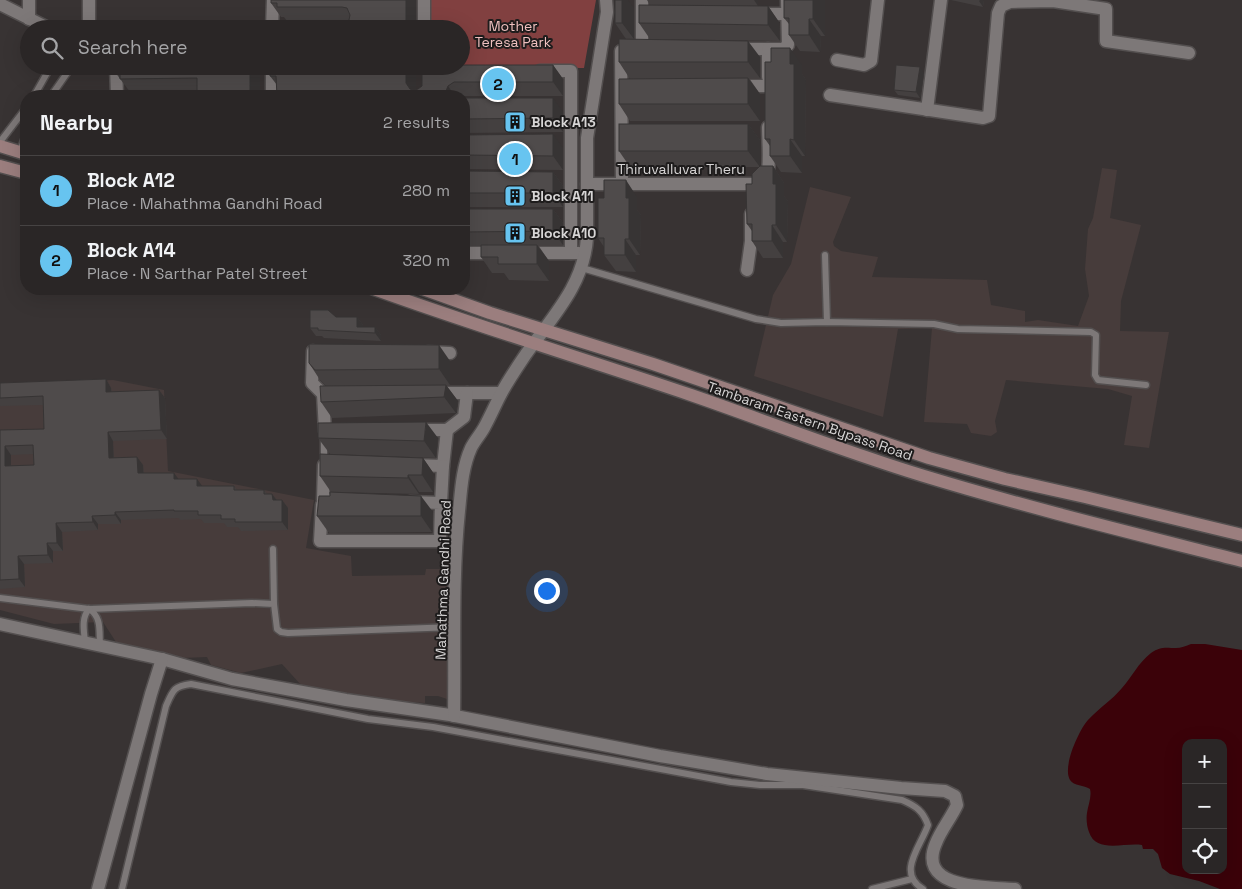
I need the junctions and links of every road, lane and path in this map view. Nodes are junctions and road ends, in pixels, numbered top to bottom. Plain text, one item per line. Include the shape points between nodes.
1 (29, 0) edge
2 (89, 0) edge
3 (272, 0) edge
4 (424, 0) edge
5 (606, 0) edge
6 (642, 0) edge
7 (787, 0) edge
8 (878, 0) edge
9 (941, 0) edge
10 (0, 4) edge
11 (748, 14) edge
12 (787, 14) junction
13 (29, 19) joint
14 (89, 20) edge
15 (272, 20) edge
16 (424, 20) edge
17 (729, 48) edge
18 (768, 49) junction
19 (1189, 53) dead end
20 (837, 60) dead end
21 (532, 71) edge
22 (46, 75) edge
23 (65, 75) edge
24 (116, 75) edge
25 (272, 75) edge
26 (729, 86) edge
27 (37, 90) edge
28 (54, 90) edge
29 (117, 90) edge
30 (272, 90) edge
31 (830, 95) dead end
32 (927, 110) junction
33 (768, 114) edge
34 (20, 116) edge
35 (0, 142) edge
36 (0, 146) edge
37 (20, 152) edge
38 (0, 166) edge
39 (20, 171) edge
40 (587, 184) junction
41 (622, 184) junction
42 (749, 193) junction
43 (470, 252) edge
44 (571, 253) junction
45 (586, 253) junction
46 (825, 255) dead end
47 (582, 268) junction
48 (747, 270) dead end
49 (391, 295) edge
50 (440, 295) edge
51 (827, 322) junction
52 (543, 330) junction
53 (533, 344) junction
54 (323, 347) edge
55 (411, 351) edge
56 (450, 353) dead end
57 (1146, 385) dead end
58 (467, 393) junction
59 (501, 393) junction
60 (323, 394) junction
61 (342, 394) edge
62 (419, 394) edge
63 (400, 430) edge
64 (446, 430) junction
65 (324, 431) junction
66 (343, 431) edge
67 (329, 462) joint
68 (404, 465) edge
69 (444, 466) junction
70 (323, 500) junction
71 (352, 501) edge
72 (402, 502) edge
73 (441, 503) junction
74 (1242, 535) edge
75 (273, 549) dead end
76 (1242, 561) edge
77 (0, 598) edge
78 (274, 604) junction
79 (89, 609) junction
80 (0, 624) edge
81 (455, 627) junction
82 (85, 642) junction
83 (100, 646) junction
84 (162, 659) junction
85 (454, 716) junction
86 (912, 879) junction
87 (98, 889) edge
88 (122, 889) edge
89 (872, 889) edge
90 (923, 889) edge
91 (1015, 889) edge

1 - 13 street
2 - 14 street
3 - 15 street
4 - 16 street
5 - 40 street, Mahathma Gandhi Road via 587,138
6 - 41 street via 646,13 646,46 623,47 622,51 626,87
7 - 12 street
8 - 20 street via 871,61 864,65
9 - 32 street
10 - 13 street
11 - 12 street
12 - 18 street via 788,44 783,49
17 - 18 street
18 - 26 street via 768,91
19 - 32 street via 1106,40 1106,9 1053,1 1010,2 1001,6 998,13 989,116 983,118
21 - 44 street via 571,71 566,104 566,215
22 - 27 lane
23 - 28 lane
24 - 29 street
25 - 30 street
31 - 32 street
33 - 42 street, Thiruvalluvar Theru via 768,170 765,180
34 - 35 lane
36 - 37 main road
38 - 39 main road
40 - 41 street, Thiruvalluvar Theru
40 - 45 street, Mahathma Gandhi Road
41 - 42 street, Thiruvalluvar Theru
42 - 48 street via 752,211
43 - 44 street
44 - 45 street
45 - 47 street, Mahathma Gandhi Road
46 - 51 lane
47 - 51 lane via 756,319 781,323
47 - 52 street, Mahathma Gandhi Road via 568,296
49 - 53 main road, Tambaram Eastern Bypass Road
50 - 52 main road, Tambaram Eastern Bypass Road
51 - 57 lane via 1091,332 1096,335 1095,375 1098,380
52 - 53 street, Mahathma Gandhi Road
52 - 74 main road, Tambaram Eastern Bypass Road via 929,458 1005,480
53 - 59 street, Mahathma Gandhi Road
53 - 76 main road, Tambaram Eastern Bypass Road via 923,476
54 - 60 street via 314,346 312,383
55 - 56 street
58 - 59 street
58 - 62 street
58 - 64 street via 464,417
59 - 81 street, Mahathma Gandhi Road via 470,450 462,484 456,553
60 - 61 street
60 - 65 street
63 - 64 street
64 - 69 street
65 - 66 street
65 - 67 lane
67 - 70 street
68 - 69 street
69 - 73 street
70 - 71 street
70 - 73 street via 320,540 440,541
72 - 73 street
75 - 78 lane
77 - 79 lane
78 - 79 lane
78 - 81 lane via 277,629 288,633
79 - 82 lane via 84,620
79 - 83 lane via 96,613 98,619
80 - 82 street
81 - 85 street, Mahathma Gandhi Road
82 - 83 street
83 - 84 street
84 - 85 street via 232,680
84 - 87 street
85 - 91 street via 767,774 944,791 955,796 957,806 936,842 932,862 935,872 958,885
86 - 88 lane via 910,865 928,825 925,815 916,806 902,800 803,785 731,782 433,727 368,719 191,684 179,686 172,692 166,706
86 - 89 lane
86 - 90 lane

